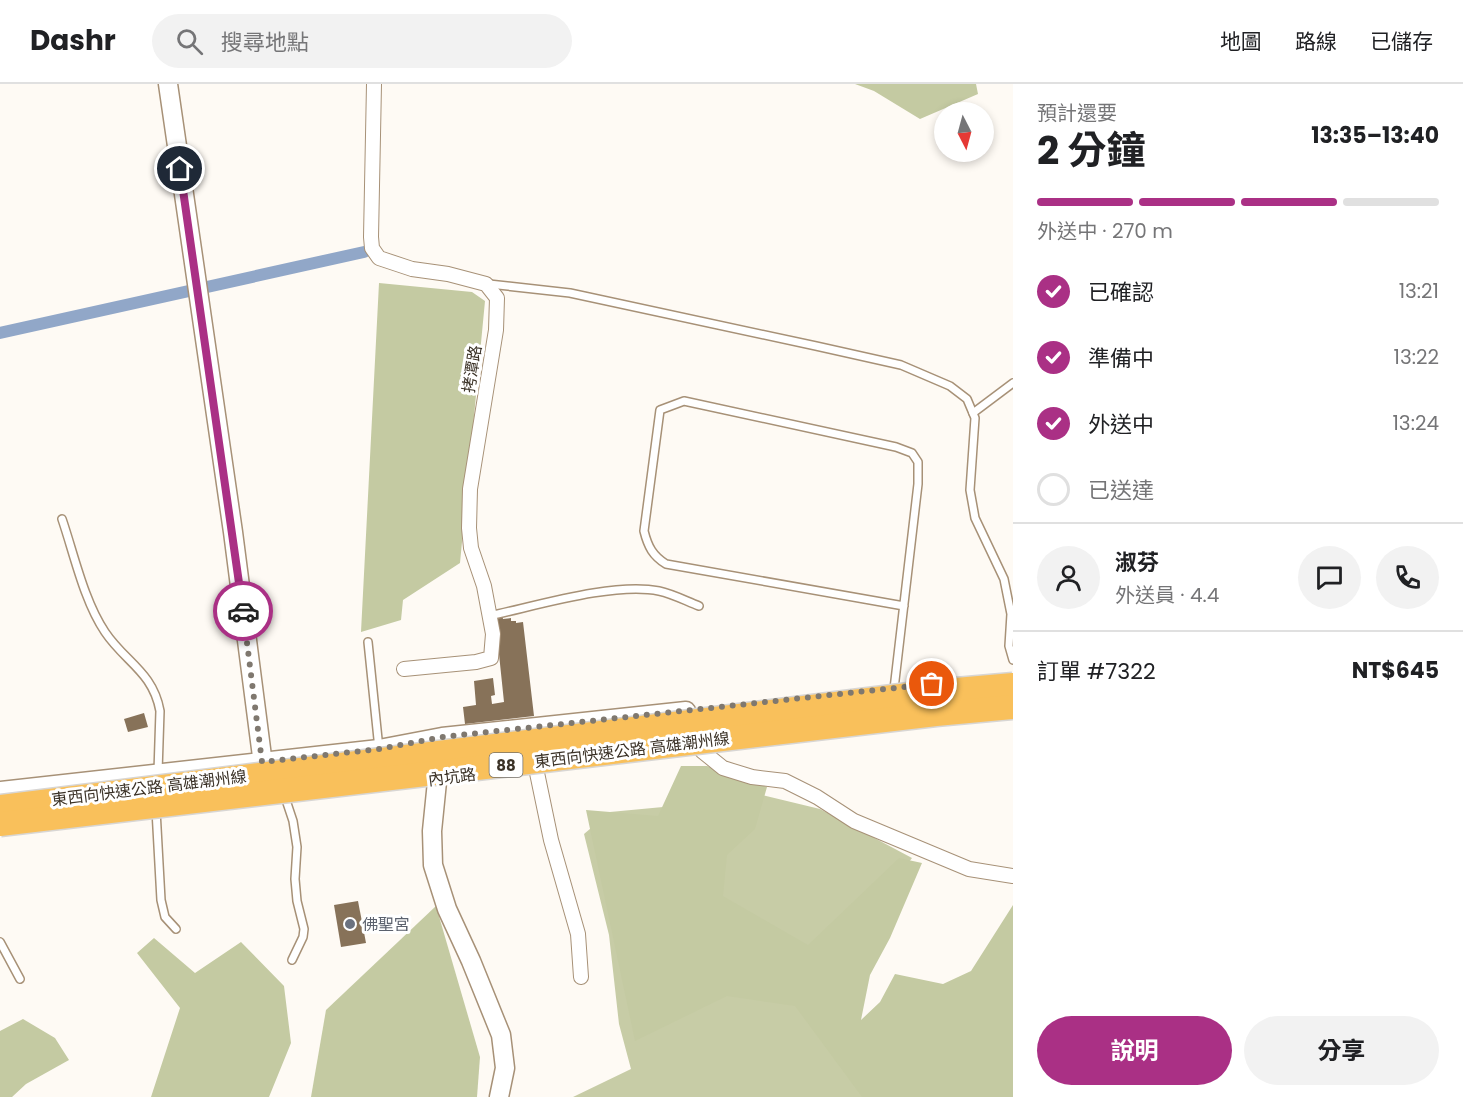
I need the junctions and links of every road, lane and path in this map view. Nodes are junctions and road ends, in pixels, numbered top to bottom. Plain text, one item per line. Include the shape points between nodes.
1 (168, 84) edge
2 (374, 84) edge
3 (486, 284) junction
4 (1013, 383) edge
5 (973, 413) junction
6 (62, 519) dead end
7 (699, 606) dead end
8 (904, 606) junction
9 (489, 616) junction
10 (368, 642) dead end
11 (1013, 660) edge
12 (404, 669) dead end
13 (1013, 677) edge
14 (1013, 685) edge
15 (894, 688) junction
16 (1013, 707) edge
17 (1013, 716) edge
18 (442, 737) junction
19 (379, 749) junction
20 (702, 751) junction
21 (262, 762) junction
22 (536, 768) junction
23 (157, 775) junction
24 (437, 778) junction
25 (0, 791) edge
26 (286, 800) junction
27 (267, 802) junction
28 (0, 807) edge
29 (156, 816) junction
30 (0, 824) edge
31 (0, 835) edge
32 (1013, 876) edge
33 (176, 929) dead end
34 (0, 942) edge
35 (292, 960) dead end
36 (581, 977) dead end
37 (20, 979) dead end
38 (499, 1097) edge

1 - 21 main road via 234,532
2 - 3 street via 372,248 379,258 412,269
3 - 5 lane via 570,293 901,365 950,386 967,399
3 - 9 street, 拷潭路 via 497,298 496,330 470,489 469,528
4 - 5 lane
5 - 11 lane via 970,490 975,518 1004,579 1011,614 1009,646
6 - 23 lane via 90,602 105,633 151,683 159,701
7 - 9 lane via 660,591 634,589 606,591
8 - 8 lane via 918,484 918,462 912,453 684,401 660,410 644,531 656,558 666,564
8 - 15 lane
9 - 12 street, 拷潭路 via 493,634 491,658
10 - 19 lane
13 - 15 main road
14 - 28 highway, 東西向快速公路 高雄潮州線 / 88, bridge via 921,693
15 - 18 main road
16 - 30 highway, 東西向快速公路 高雄潮州線 / 88, bridge
17 - 20 main road, 內坑路
18 - 19 main road
18 - 24 main road
19 - 21 main road
20 - 22 main road, 內坑路
20 - 32 street via 723,768 785,781 854,821 969,869
21 - 23 main road
21 - 27 main road
22 - 24 main road, 內坑路
22 - 36 street via 551,840 578,934
23 - 25 main road
23 - 29 lane
24 - 26 main road, 內坑路
24 - 38 main road via 433,865 447,909 501,1035 505,1068
26 - 27 main road, 內坑路
26 - 35 lane via 297,847 297,901 303,929
27 - 29 main road, 內坑路
29 - 31 main road, 內坑路
29 - 33 lane via 161,900 165,916
34 - 37 lane

